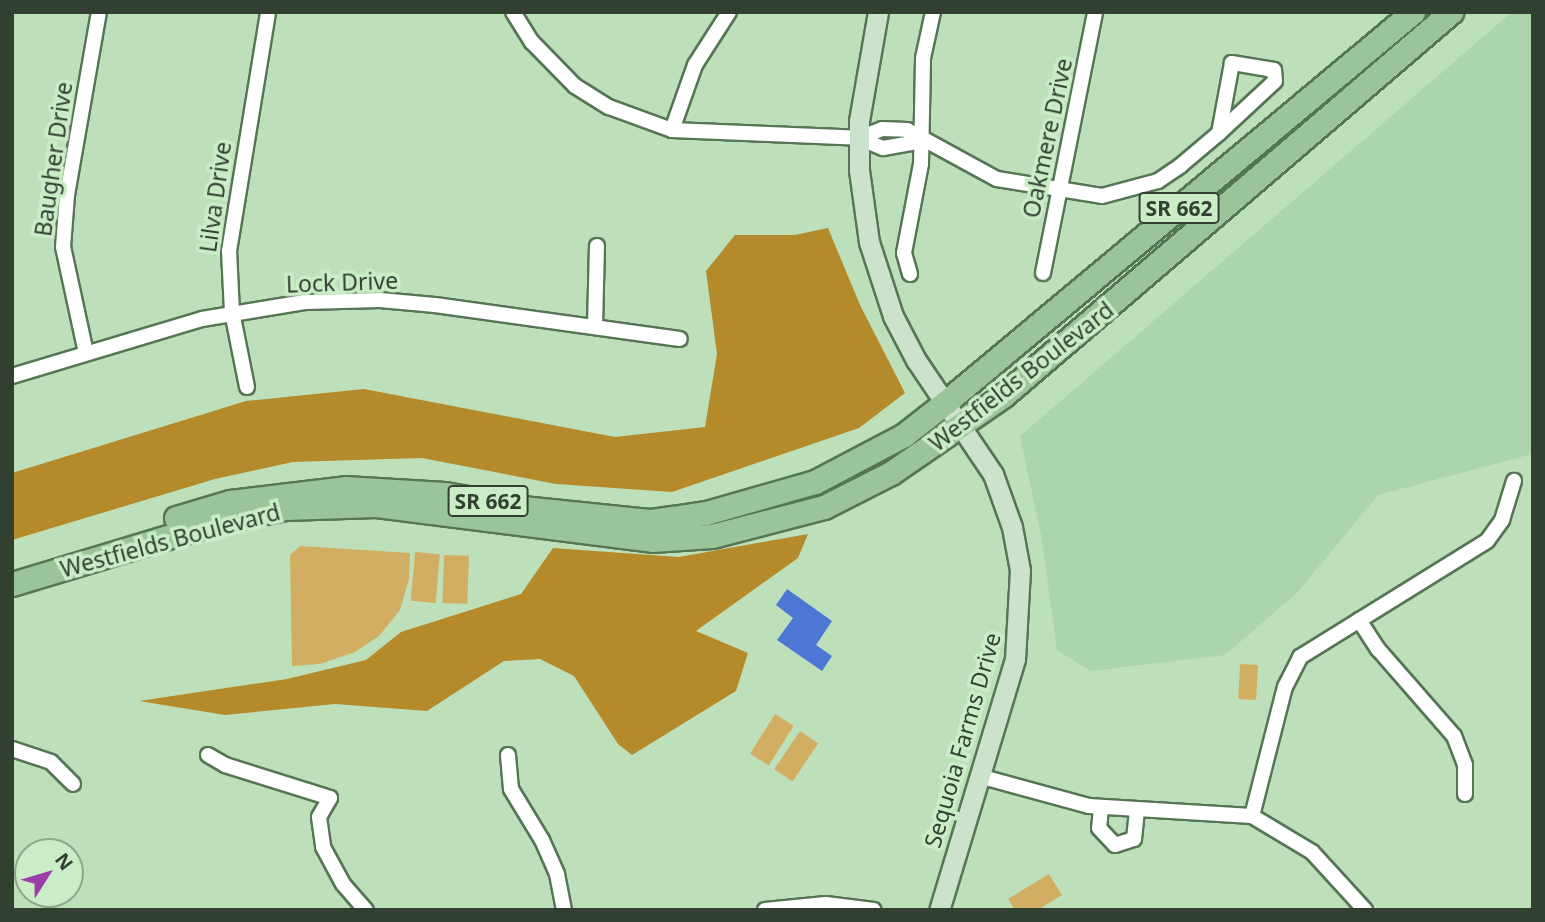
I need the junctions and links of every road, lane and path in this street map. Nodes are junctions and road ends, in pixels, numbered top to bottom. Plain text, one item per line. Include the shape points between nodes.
1 (99, 12) edge
2 (268, 12) edge
3 (513, 12) edge
4 (729, 12) edge
5 (878, 12) edge
6 (933, 12) edge
7 (1095, 12) edge
8 (1413, 12) edge
9 (1451, 12) edge
10 (672, 131) junction
11 (1219, 133) junction
12 (859, 138) junction
13 (922, 142) junction
14 (1057, 190) junction
15 (597, 246) dead end
16 (1043, 273) dead end
17 (910, 274) dead end
18 (232, 312) junction
19 (595, 327) junction
20 (680, 339) dead end
21 (86, 353) junction
22 (12, 376) edge
23 (247, 387) dead end
24 (946, 402) junction
25 (964, 426) junction
26 (1514, 481) dead end
27 (12, 567) edge
28 (12, 584) edge
29 (1359, 620) junction
30 (12, 749) edge
31 (208, 755) dead end
32 (508, 755) dead end
33 (979, 776) junction
34 (73, 784) dead end
35 (1465, 794) dead end
36 (1101, 807) junction
37 (1138, 810) junction
38 (1252, 816) junction
39 (366, 910) edge
40 (564, 910) edge
41 (765, 910) edge
42 (874, 910) edge
43 (939, 910) edge
44 (1365, 910) edge

1 - 21 street, Baugher Drive via 66,195 63,247
2 - 18 street, Lilva Drive via 231,226
3 - 10 street via 532,42 575,86 609,107
4 - 10 street via 695,65
5 - 12 street, Sequoia Farms Drive
6 - 13 street via 923,58
7 - 14 street, Oakmere Drive via 1077,119
8 - 24 main road, Westfields Boulevard / SR 662
9 - 25 main road, Westfields Boulevard / SR 662
10 - 12 street
11 - 11 street via 1231,63 1274,70 1275,81
11 - 14 street via 1180,166 1136,189 1102,196
12 - 13 street via 882,130 907,130
12 - 24 street, Sequoia Farms Drive via 862,204 880,282 916,360
13 - 14 street via 997,179
13 - 17 street via 904,253
14 - 16 street, Oakmere Drive
15 - 19 street
18 - 19 street, Lock Drive via 305,302 380,300
18 - 21 street, Lock Drive
18 - 23 street, Lilva Drive
19 - 20 street, Lock Drive
21 - 22 street, Lock Drive
24 - 25 street, Sequoia Farms Drive
24 - 27 main road, Westfields Boulevard / SR 662 via 904,435 847,468 762,499 706,513 651,521 445,494 313,489 230,502
25 - 28 main road, Westfields Boulevard / SR 662 via 891,473 824,507 712,536 599,537 422,510 317,505 236,517
25 - 33 street, Sequoia Farms Drive via 1006,505 1020,570 1015,659
26 - 29 street via 1502,520 1487,541
29 - 35 street via 1378,649 1454,736 1465,765
29 - 38 street via 1300,657 1293,668
30 - 34 street via 51,762
31 - 39 street via 225,765 330,798 319,817 323,846 343,884
32 - 40 street via 511,789 557,874
33 - 36 street
33 - 43 street, Sequoia Farms Drive
36 - 37 street
36 - 37 street via 1099,828 1115,845 1134,839 1139,831
37 - 38 street
38 - 44 street via 1312,852
41 - 42 street via 826,904

